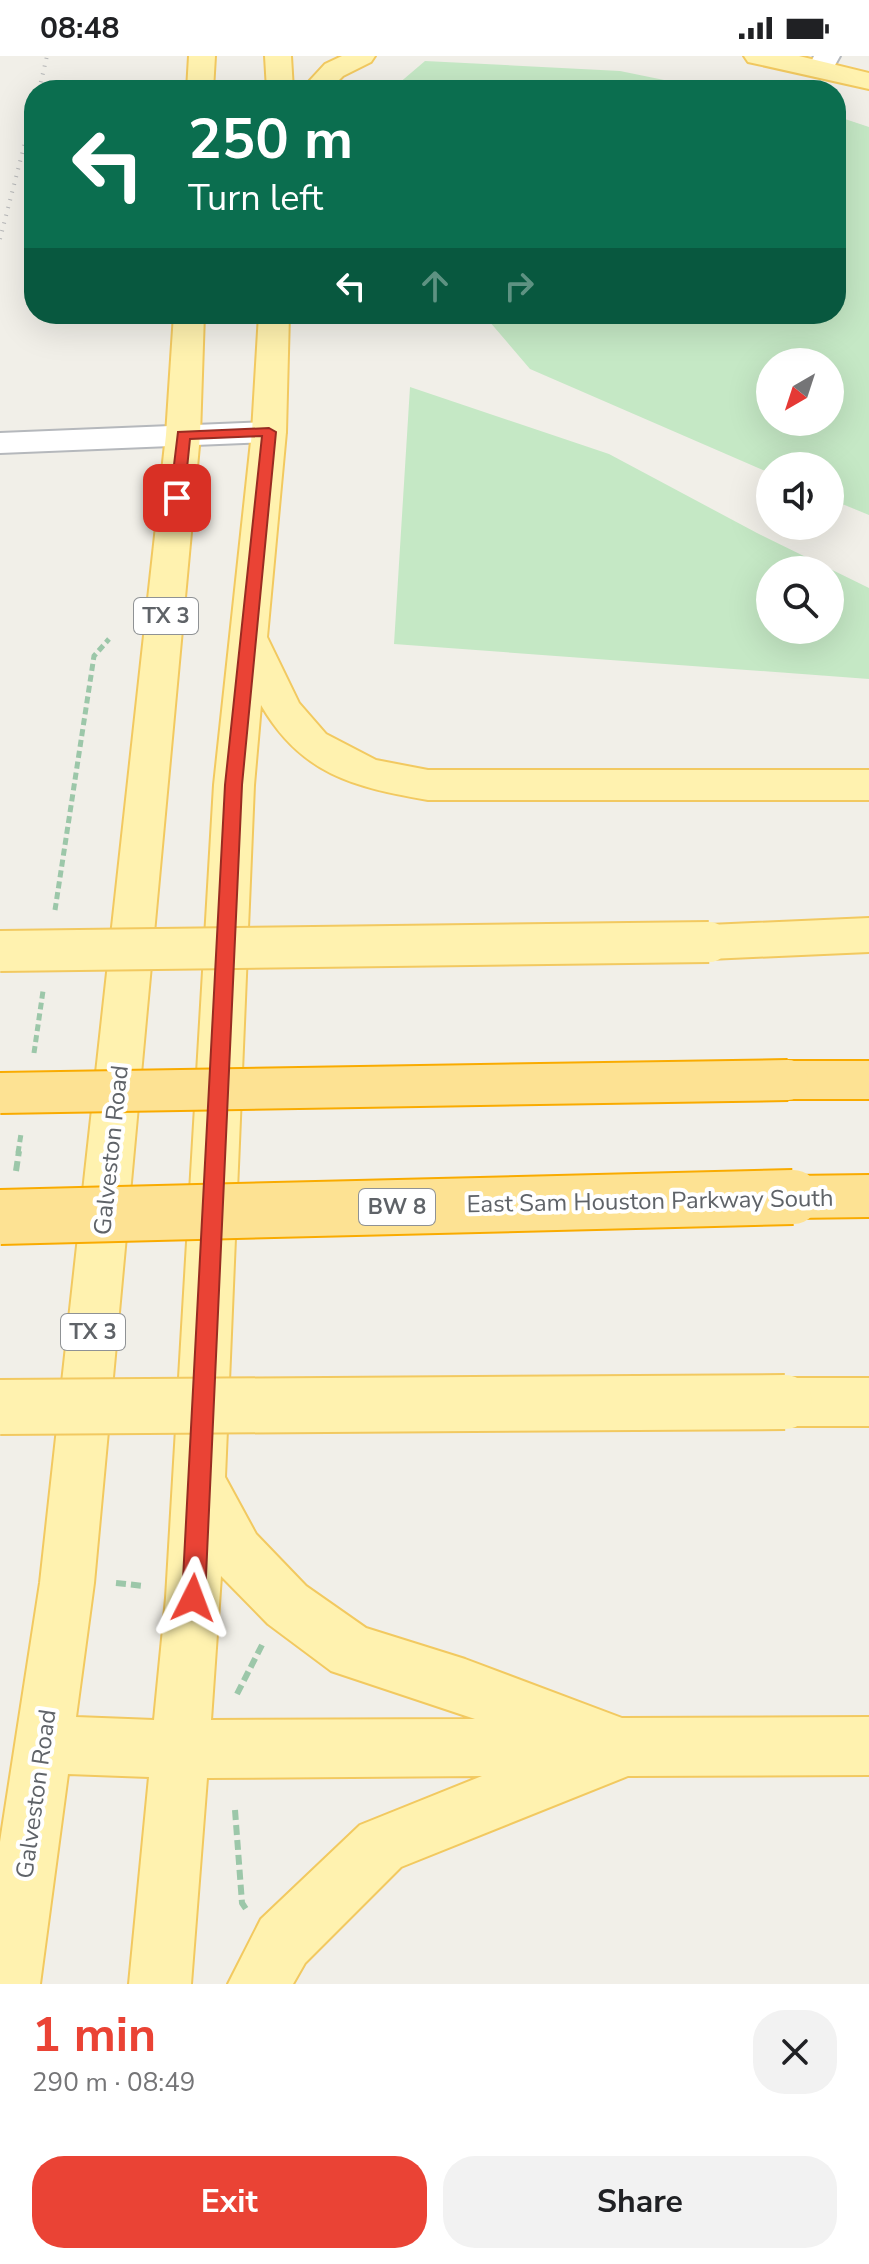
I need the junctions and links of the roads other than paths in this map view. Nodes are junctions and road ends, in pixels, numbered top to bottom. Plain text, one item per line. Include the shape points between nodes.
1 (202, 56) edge
2 (278, 56) edge
3 (362, 56) edge
4 (757, 56) edge
5 (824, 62) edge
6 (201, 80) edge
7 (279, 80) edge
8 (325, 80) edge
9 (869, 81) edge
10 (189, 324) edge
11 (274, 324) edge
12 (269, 432) junction
13 (183, 435) junction
14 (0, 443) edge
15 (248, 635) junction
16 (869, 785) edge
17 (869, 935) edge
18 (0, 951) edge
19 (869, 1080) edge
20 (0, 1093) edge
21 (869, 1196) edge
22 (0, 1217) edge
23 (869, 1402) edge
24 (0, 1407) edge
25 (199, 1481) junction
26 (43, 1745) junction
27 (869, 1746) edge
28 (630, 1747) junction
29 (180, 1749) junction
30 (9, 1984) edge
31 (160, 1984) edge
32 (259, 1984) edge

1 - 6 main road
2 - 7 main road
3 - 8 main road
4 - 5 main road
5 - 9 main road
10 - 13 main road, Galveston Road / TX 3
11 - 12 main road
12 - 13 lane
12 - 15 main road
13 - 14 lane
13 - 26 main road, Galveston Road / TX 3 via 68,1568
15 - 16 main road via 285,714 300,733 319,750 382,778 428,785
15 - 25 main road via 234,785
17 - 18 main road, bridge via 709,942
19 - 20 highway, bridge
21 - 22 highway, East Sam Houston Parkway South / BW 8, bridge
23 - 24 main road, bridge
25 - 28 main road via 237,1553 287,1605 351,1651
25 - 29 main road
26 - 29 main road
26 - 30 main road, Galveston Road / TX 3
27 - 28 main road
28 - 29 main road
28 - 32 main road via 381,1846 283,1941
29 - 31 main road

